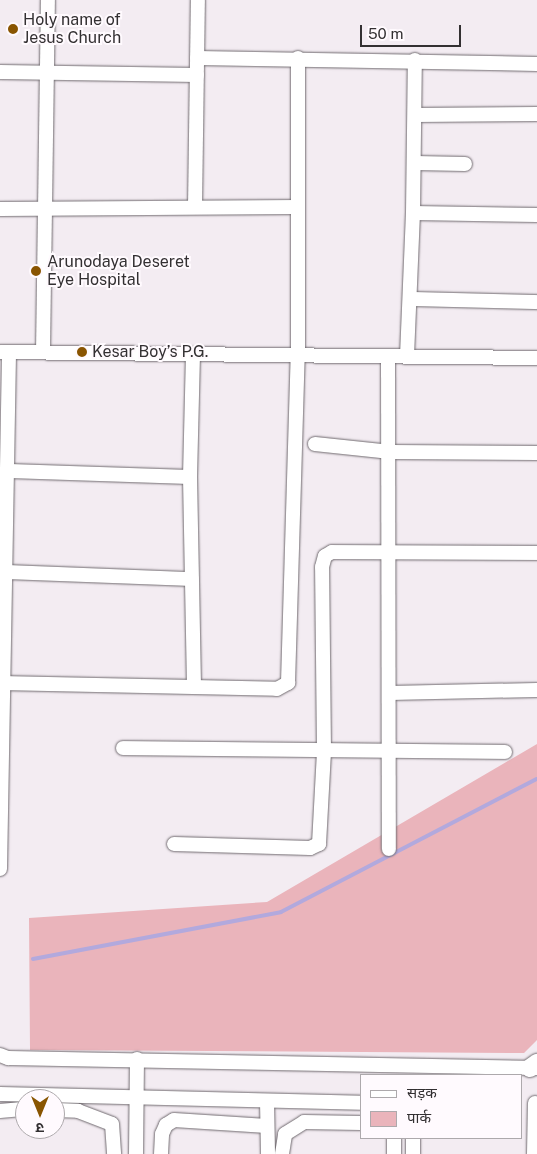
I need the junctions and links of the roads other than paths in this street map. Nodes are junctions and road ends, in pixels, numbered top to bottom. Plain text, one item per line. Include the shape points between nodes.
1 (48, 0) edge
2 (198, 0) edge
3 (197, 58) junction
4 (298, 58) junction
5 (415, 60) junction
6 (537, 64) edge
7 (0, 72) edge
8 (46, 73) junction
9 (196, 75) junction
10 (537, 114) edge
11 (416, 115) junction
12 (415, 163) junction
13 (465, 164) dead end
14 (194, 207) junction
15 (298, 207) junction
16 (0, 208) edge
17 (43, 209) junction
18 (413, 213) junction
19 (537, 215) edge
20 (410, 299) junction
21 (537, 302) edge
22 (5, 352) edge
23 (43, 352) junction
24 (193, 354) junction
25 (298, 355) junction
26 (406, 356) junction
27 (388, 357) junction
28 (537, 358) edge
29 (315, 444) dead end
30 (391, 452) junction
31 (537, 453) edge
32 (9, 472) junction
33 (190, 477) junction
34 (390, 552) junction
35 (537, 553) edge
36 (7, 572) junction
37 (192, 579) junction
38 (2, 683) edge
39 (194, 686) junction
40 (537, 690) edge
41 (390, 693) junction
42 (123, 748) dead end
43 (324, 751) junction
44 (390, 752) junction
45 (505, 752) dead end
46 (1, 798) edge
47 (1, 816) edge
48 (174, 844) dead end
49 (389, 850) dead end
50 (0, 869) edge
51 (0, 1056) edge
52 (136, 1059) junction
53 (535, 1066) edge
54 (0, 1094) edge
55 (136, 1096) junction
56 (267, 1101) junction
57 (360, 1102) edge
58 (522, 1103) edge
59 (536, 1103) edge
60 (15, 1110) edge
61 (65, 1110) edge
62 (0, 1111) edge
63 (360, 1123) edge
64 (536, 1125) edge
65 (268, 1126) junction
66 (394, 1139) edge
67 (413, 1139) edge
68 (114, 1154) edge
69 (136, 1154) edge
70 (161, 1154) edge
71 (268, 1154) edge
72 (282, 1154) edge
73 (394, 1154) edge
74 (413, 1154) edge
75 (534, 1154) edge

1 - 8 street
2 - 3 street
3 - 4 street
3 - 9 street
4 - 5 street
4 - 15 street
5 - 6 street
5 - 11 street
7 - 8 street
8 - 9 street
8 - 17 street
9 - 14 street
10 - 11 street
11 - 12 street
12 - 13 street
12 - 18 street
14 - 15 street
14 - 17 street
15 - 25 street
16 - 17 street
17 - 23 street
18 - 19 street
18 - 20 street
20 - 21 street
20 - 26 street
22 - 23 street
22 - 32 street
23 - 24 street
24 - 25 street
24 - 33 street
25 - 27 street
25 - 39 street via 288,683 277,689
26 - 27 street
26 - 28 street
27 - 30 street
29 - 30 street
30 - 31 street
30 - 34 street
32 - 33 street
32 - 36 street
33 - 37 street
34 - 35 street
34 - 41 street
34 - 43 street via 332,552 325,556 322,567
36 - 37 street
36 - 38 street
37 - 39 street
38 - 39 street
38 - 46 street
40 - 41 street
41 - 44 street
42 - 43 street
43 - 44 street
43 - 48 street via 320,844 310,848
44 - 45 street
44 - 49 street
46 - 47 street
47 - 50 street
51 - 52 street
52 - 53 street
52 - 55 street
54 - 55 street
55 - 56 street
55 - 69 street
56 - 57 street
56 - 65 street
58 - 59 street
59 - 64 street
60 - 62 street
61 - 68 street via 78,1111 112,1124
63 - 72 street via 304,1122 285,1134
64 - 75 street
65 - 70 street via 174,1120 166,1125 162,1134
65 - 71 street
66 - 73 street
67 - 74 street

